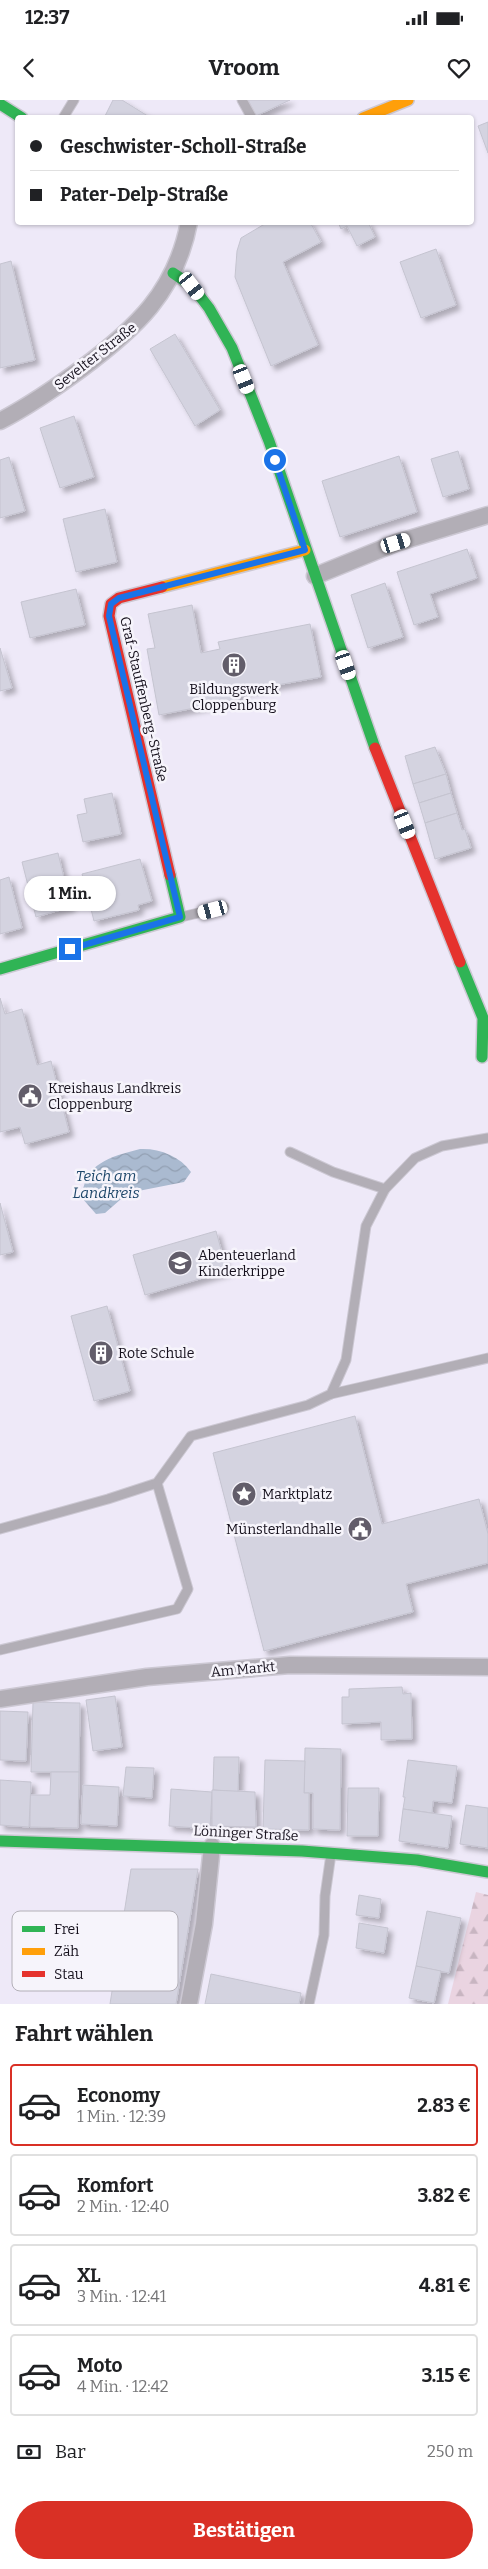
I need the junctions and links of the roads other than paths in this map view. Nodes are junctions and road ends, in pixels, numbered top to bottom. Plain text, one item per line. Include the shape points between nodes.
1 (74, 100) edge
2 (242, 100) edge
3 (408, 100) edge
4 (0, 104) edge
5 (17, 115) edge
6 (65, 115) edge
7 (250, 115) edge
8 (370, 115) edge
9 (187, 225) edge
10 (174, 274) junction
11 (0, 421) edge
12 (488, 515) edge
13 (305, 550) junction
14 (315, 576) junction
15 (224, 907) dead end
16 (180, 917) junction
17 (0, 969) edge
18 (482, 1057) dead end
19 (488, 1138) edge
20 (290, 1152) dead end
21 (385, 1189) junction
22 (488, 1358) edge
23 (331, 1394) junction
24 (157, 1483) junction
25 (0, 1529) edge
26 (0, 1650) edge
27 (488, 1667) edge
28 (0, 1699) edge
29 (0, 1841) edge
30 (212, 1846) junction
31 (331, 1853) junction
32 (488, 1872) edge
33 (189, 2004) edge
34 (309, 2004) edge

1 - 6 lane
2 - 7 lane
3 - 8 street
4 - 5 street
9 - 10 street
10 - 11 street, Sevelter Straße via 141,320 110,348 38,399
10 - 13 street via 192,286 232,348 269,442
12 - 14 street via 396,543
13 - 14 street
13 - 16 street, Graf-Stauffenberg-Straße via 119,598 111,604 109,616
14 - 18 street via 370,736 483,1018
15 - 16 lane
16 - 17 street
19 - 21 lane via 442,1146 415,1158
20 - 21 lane via 332,1172
21 - 23 lane via 366,1226 346,1360
22 - 23 lane
23 - 24 lane via 308,1405 191,1436
24 - 25 lane via 108,1500
24 - 26 lane via 188,1589 176,1609
27 - 28 street, Am Markt via 290,1665 147,1678
29 - 30 street, Löninger Straße
30 - 31 street, Löninger Straße
30 - 33 street via 204,1924
31 - 32 street, Löninger Straße via 456,1863
31 - 34 lane via 324,1896 324,1935

